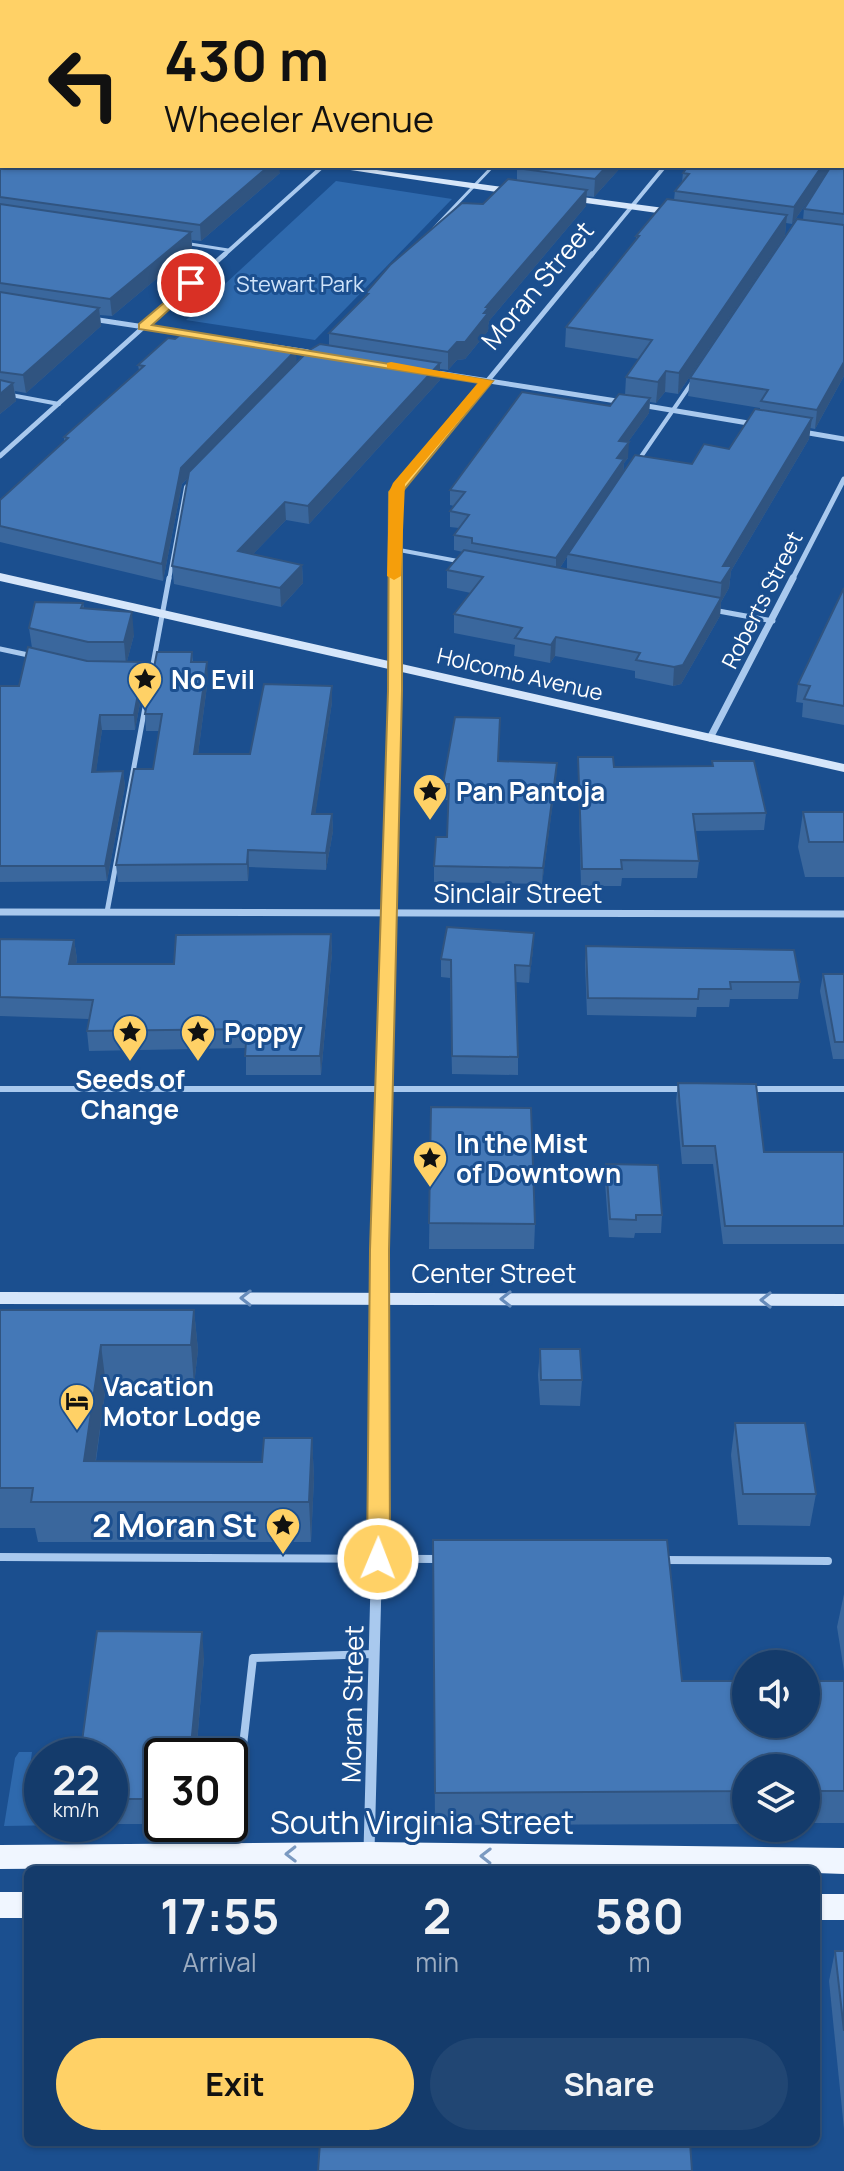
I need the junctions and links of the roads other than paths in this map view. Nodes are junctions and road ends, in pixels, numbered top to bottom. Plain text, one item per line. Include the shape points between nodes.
1 (324, 168) edge
2 (341, 168) edge
3 (491, 168) edge
4 (663, 168) edge
5 (474, 186) junction
6 (521, 192) edge
7 (553, 196) edge
8 (631, 207) junction
9 (694, 215) edge
10 (430, 232) edge
11 (175, 242) edge
12 (228, 250) junction
13 (85, 318) edge
14 (143, 327) junction
15 (324, 349) edge
16 (317, 354) junction
17 (306, 363) edge
18 (424, 371) edge
19 (698, 373) edge
20 (487, 381) junction
21 (0, 393) edge
22 (59, 404) junction
23 (673, 410) junction
24 (763, 425) edge
25 (793, 430) edge
26 (844, 439) edge
27 (0, 456) edge
28 (638, 462) edge
29 (197, 476) edge
30 (844, 479) edge
31 (394, 549) junction
32 (470, 563) edge
33 (0, 577) edge
34 (711, 609) edge
35 (162, 613) junction
36 (773, 621) junction
37 (0, 649) edge
38 (47, 660) edge
39 (393, 666) junction
40 (136, 671) edge
41 (151, 671) junction
42 (710, 738) junction
43 (844, 768) edge
44 (0, 912) edge
45 (107, 912) junction
46 (386, 913) junction
47 (844, 914) edge
48 (382, 1088) junction
49 (0, 1089) edge
50 (689, 1089) edge
51 (736, 1089) edge
52 (844, 1089) edge
53 (0, 1298) edge
54 (381, 1299) junction
55 (844, 1300) edge
56 (0, 1557) edge
57 (378, 1559) junction
58 (456, 1560) edge
59 (646, 1560) edge
60 (828, 1561) dead end
61 (374, 1654) junction
62 (244, 1738) edge
63 (369, 1854) junction
64 (0, 1857) edge
65 (844, 1861) edge
66 (0, 1905) edge
67 (24, 1905) edge
68 (820, 1907) edge
69 (844, 1907) edge

1 - 12 street
2 - 5 street
3 - 5 lane
4 - 8 street, Moran Street
5 - 6 street
5 - 10 lane
7 - 8 street
8 - 9 street
8 - 20 street, Moran Street
11 - 12 lane
12 - 14 street
13 - 14 street
14 - 16 street
14 - 22 street
15 - 16 lane
16 - 17 lane
18 - 20 street
19 - 23 lane
20 - 23 street
20 - 31 street, Moran Street via 399,483
21 - 22 lane
22 - 27 street
23 - 24 street
23 - 28 lane
25 - 26 street
29 - 35 lane via 186,487
30 - 36 street, Roberts Street
31 - 32 lane
31 - 39 street, Moran Street
33 - 35 street, Holcomb Avenue
34 - 36 lane
35 - 39 street, Holcomb Avenue
35 - 41 lane
36 - 42 street, Roberts Street
37 - 38 lane
39 - 42 street, Holcomb Avenue
39 - 46 street, Moran Street via 391,885
40 - 41 lane
41 - 45 lane
42 - 43 street, Holcomb Avenue
44 - 45 street, Sinclair Street
45 - 46 street, Sinclair Street
46 - 47 street, Sinclair Street
46 - 48 street, Moran Street
48 - 49 lane
48 - 50 lane
48 - 54 street, Moran Street
51 - 52 lane
54 -> 53 street, Center Street
55 -> 54 street, Center Street
54 - 57 street, Moran Street
56 - 57 lane
57 - 58 lane
57 - 61 street, Moran Street
59 - 60 lane
61 - 62 lane via 253,1658
61 - 63 street, Moran Street
63 -> 64 main road, South Virginia Street
65 -> 63 main road, South Virginia Street
66 - 67 main road
68 - 69 main road

